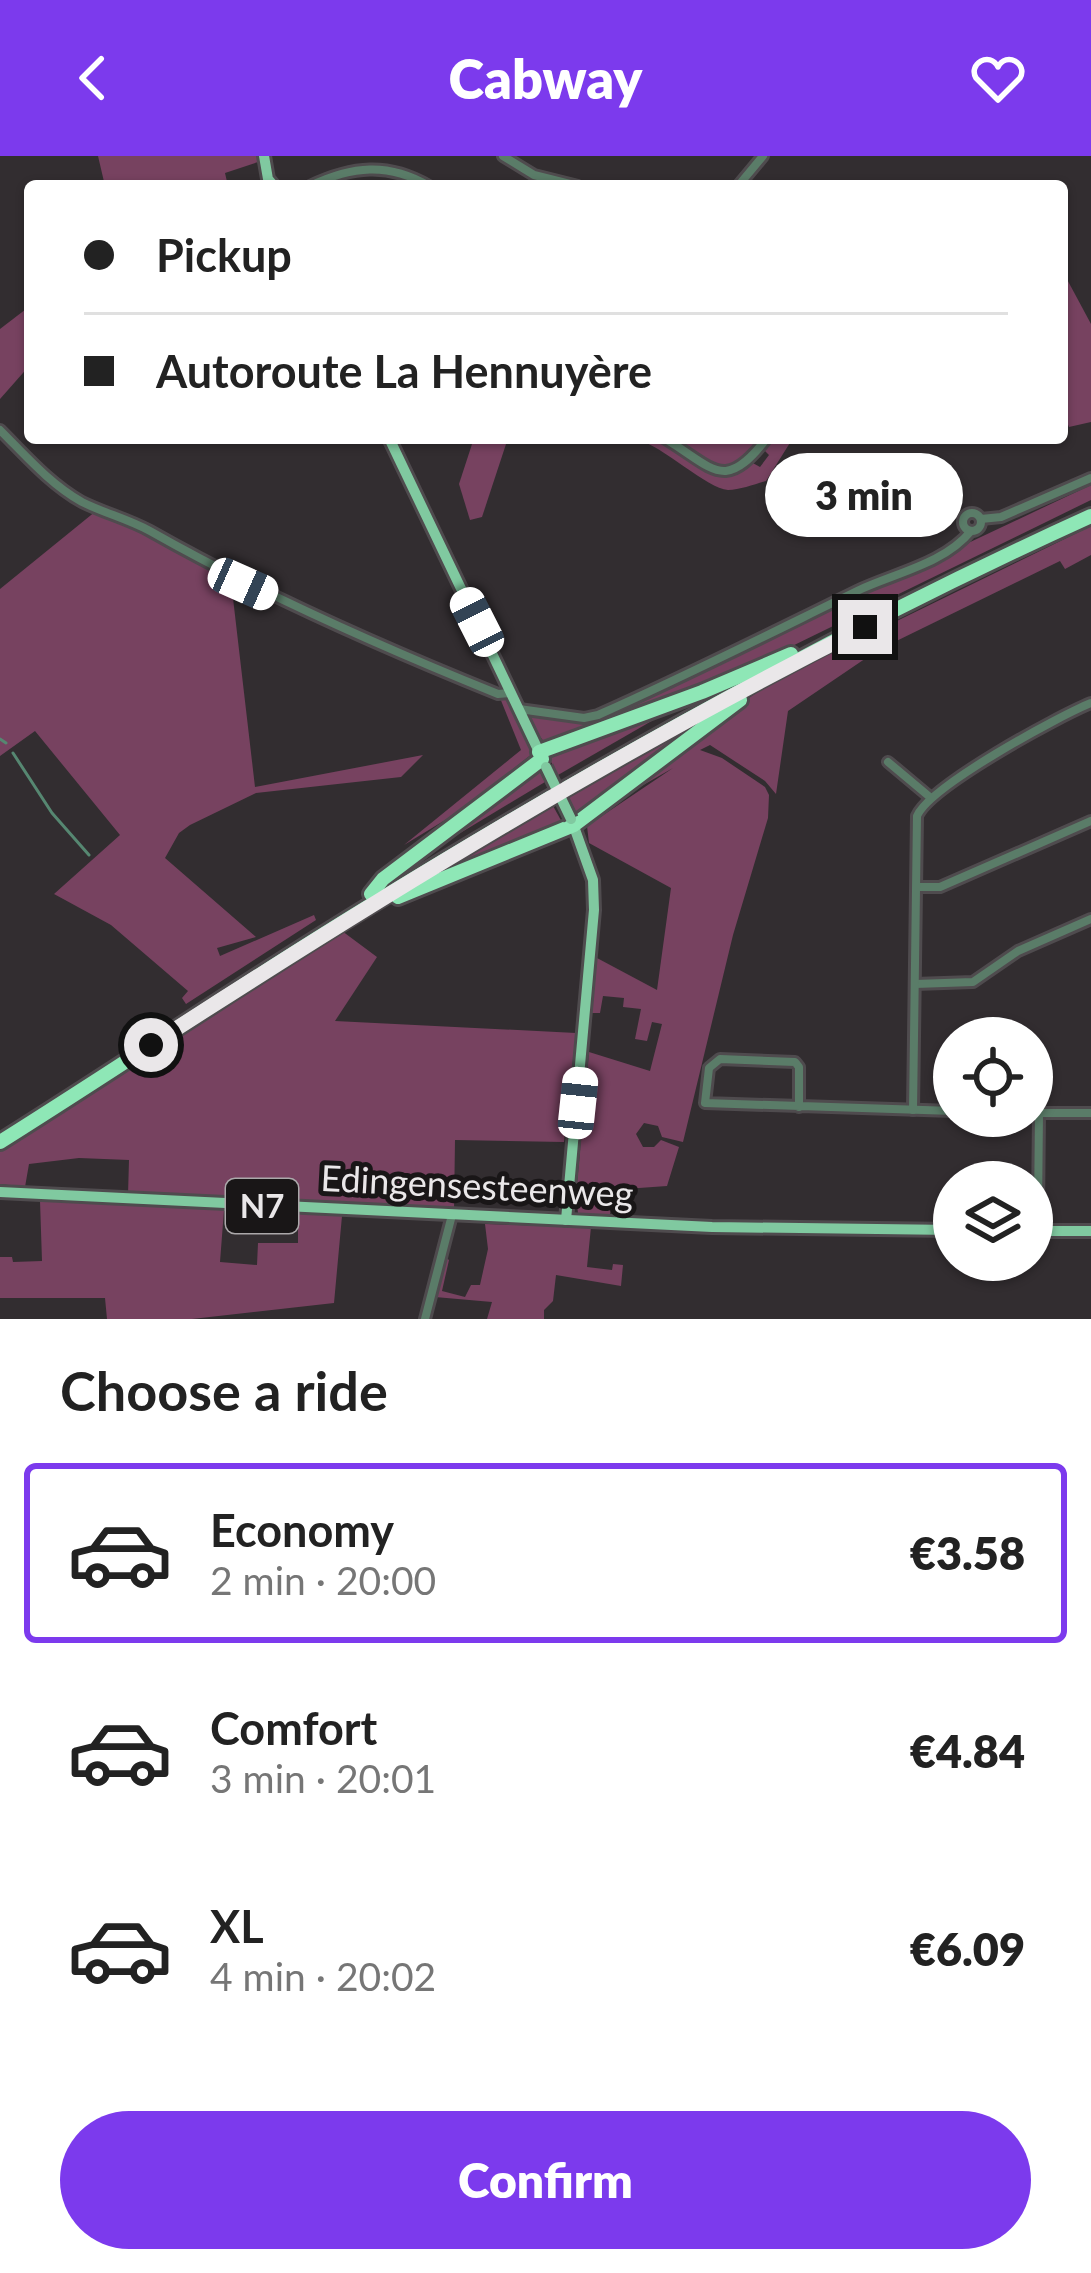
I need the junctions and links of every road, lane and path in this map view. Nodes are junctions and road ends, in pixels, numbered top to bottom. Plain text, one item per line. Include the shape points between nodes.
1 (503, 156) edge
2 (763, 156) edge
3 (324, 180) edge
4 (418, 180) edge
5 (554, 180) edge
6 (743, 180) edge
7 (0, 430) edge
8 (392, 444) edge
9 (674, 444) edge
10 (762, 444) edge
11 (1091, 478) edge
12 (1091, 506) edge
13 (1091, 516) edge
14 (981, 519) junction
15 (971, 531) junction
16 (795, 659) junction
17 (511, 693) junction
18 (1091, 703) edge
19 (519, 710) junction
20 (542, 759) junction
21 (888, 762) dead end
22 (931, 798) junction
23 (1091, 821) edge
24 (572, 822) junction
25 (917, 887) junction
26 (371, 894) junction
27 (359, 912) junction
28 (1091, 919) edge
29 (915, 984) junction
30 (799, 1107) junction
31 (913, 1110) junction
32 (933, 1110) edge
33 (1053, 1113) edge
34 (1091, 1113) edge
35 (0, 1131) edge
36 (0, 1142) edge
37 (0, 1192) edge
38 (452, 1215) junction
39 (566, 1220) junction
40 (933, 1230) edge
41 (1053, 1231) edge
42 (1091, 1231) edge
43 (425, 1319) edge

1 - 5 street
2 - 6 street
3 - 4 street via 376,168
7 - 17 street via 82,502 243,584
8 - 17 main road
9 - 10 street via 728,472 746,466
11 - 14 street
12 - 16 highway
13 - 16 highway
14 - 15 street
14 - 15 street via 964,515
15 - 19 street via 932,560 598,716
16 - 20 highway
16 - 24 highway
16 - 26 highway via 568,777
16 - 27 highway
17 - 19 main road
18 - 22 street
19 - 20 main road
20 - 24 main road, bridge
20 - 26 highway
21 - 22 street
22 - 25 street via 916,816
23 - 25 street via 940,887
24 - 27 highway
24 - 39 main road via 595,910
25 - 29 street
26 - 35 highway
27 - 36 highway
28 - 29 street via 1018,951 973,982
29 - 31 street
30 - 30 street via 795,1062 720,1059 709,1068 705,1103
30 - 31 street
31 - 32 street
33 - 34 street
37 - 38 main road, Edingensesteenweg / N7
38 - 39 main road, Edingensesteenweg / N7
38 - 43 street
39 - 40 main road, Edingensesteenweg / N7
41 - 42 main road

